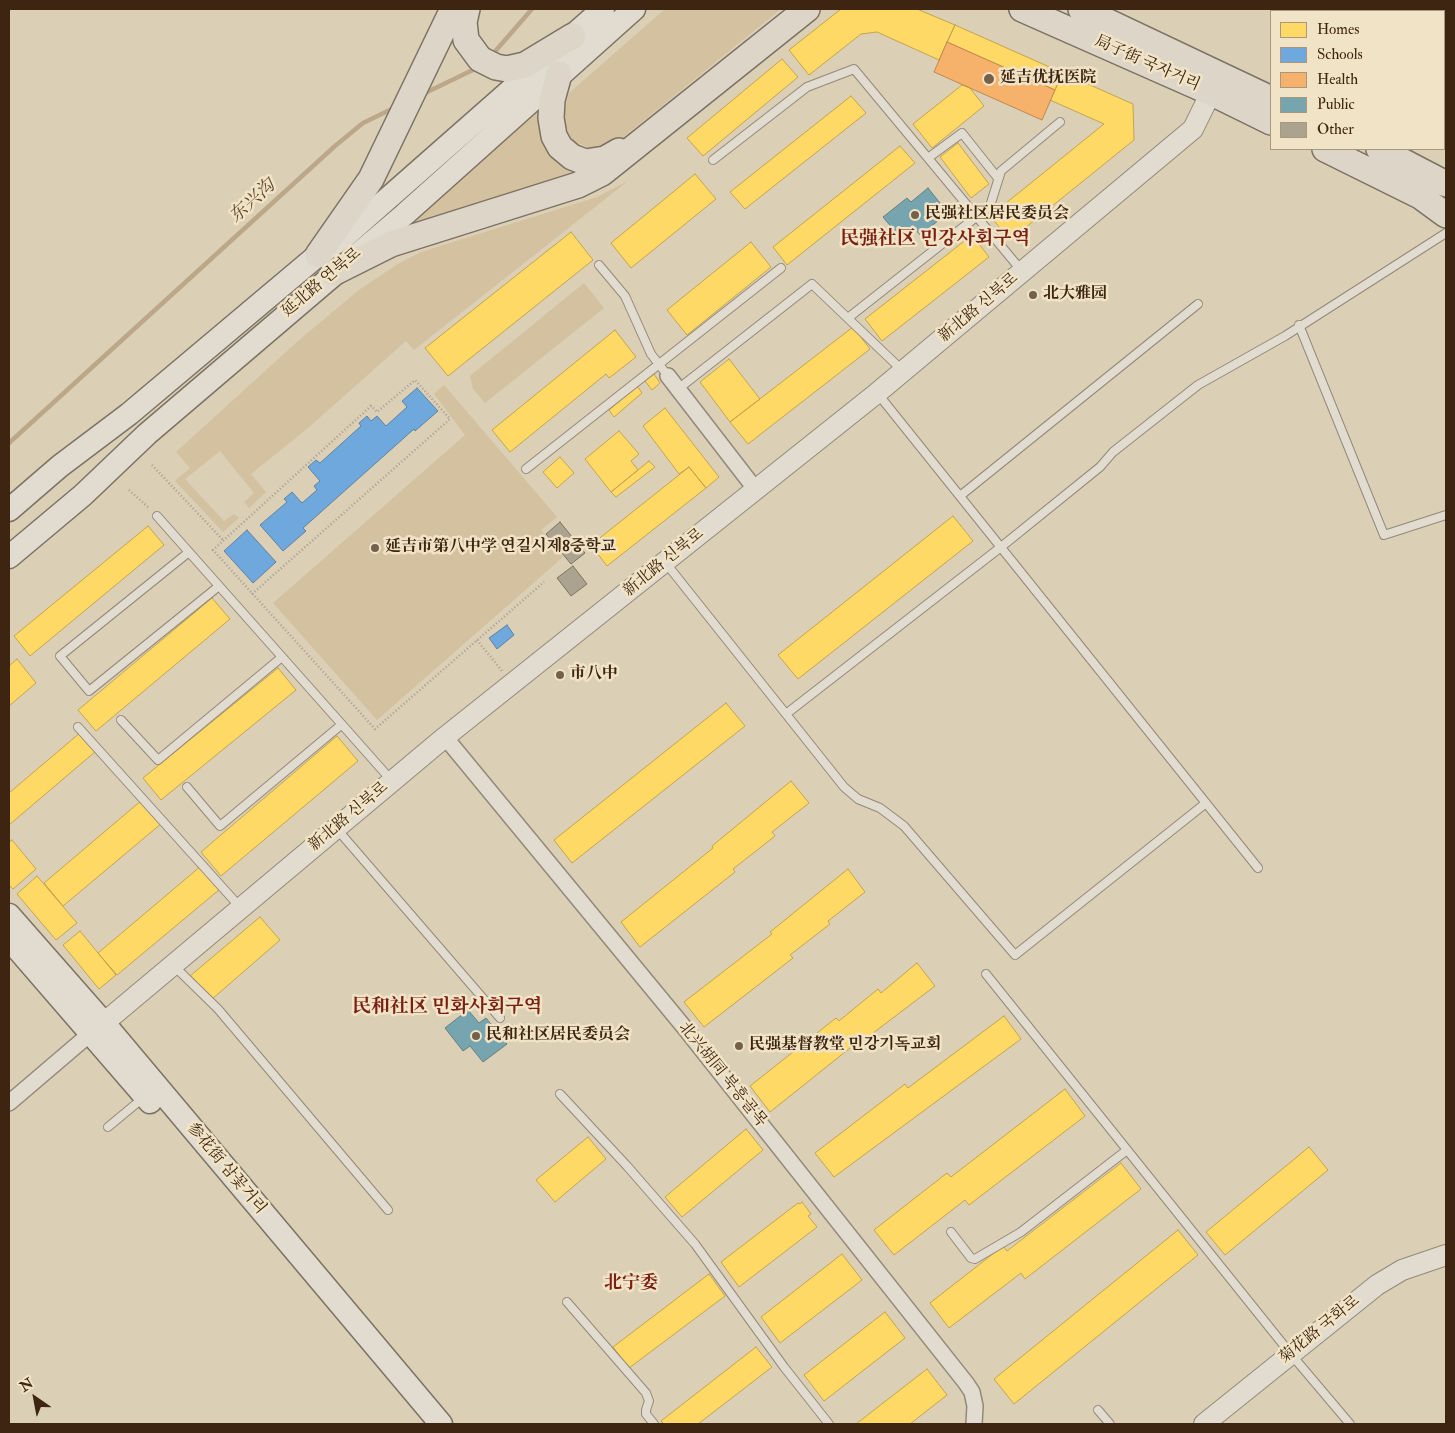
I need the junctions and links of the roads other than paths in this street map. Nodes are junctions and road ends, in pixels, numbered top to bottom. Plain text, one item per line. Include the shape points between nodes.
1 (453, 9) edge
2 (466, 9) edge
3 (603, 9) edge
4 (634, 9) edge
5 (796, 9) edge
6 (807, 9) edge
7 (1022, 9) edge
8 (1081, 9) edge
9 (573, 36) junction
10 (559, 74) junction
11 (1215, 84) junction
12 (1270, 99) edge
13 (1270, 121) edge
14 (1060, 122) dead end
15 (1327, 150) edge
16 (1381, 150) edge
17 (928, 158) junction
18 (713, 160) dead end
19 (997, 177) junction
20 (1446, 184) edge
21 (1446, 215) edge
22 (977, 216) junction
23 (1446, 232) edge
24 (325, 264) junction
25 (599, 265) dead end
26 (781, 268) dead end
27 (1022, 272) junction
28 (1198, 304) dead end
29 (848, 318) junction
30 (1299, 325) junction
31 (663, 370) junction
32 (903, 371) junction
33 (678, 390) junction
34 (878, 393) junction
35 (526, 468) dead end
36 (756, 490) junction
37 (960, 496) junction
38 (9, 510) edge
39 (1446, 515) edge
40 (157, 516) road end
41 (1002, 547) junction
42 (189, 552) junction
43 (9, 557) edge
44 (665, 562) junction
45 (219, 586) junction
46 (282, 657) junction
47 (786, 714) junction
48 (122, 720) dead end
49 (341, 724) junction
50 (78, 727) dead end
51 (445, 737) junction
52 (392, 781) junction
53 (187, 787) dead end
54 (1206, 803) junction
55 (336, 828) junction
56 (1258, 868) dead end
57 (240, 907) junction
58 (9, 915) edge
59 (9, 939) edge
60 (172, 964) junction
61 (986, 974) dead end
62 (500, 1018) dead end
63 (97, 1028) junction
64 (560, 1094) dead end
65 (145, 1096) junction
66 (9, 1103) edge
67 (108, 1128) dead end
68 (1127, 1150) junction
69 (388, 1210) dead end
70 (950, 1232) dead end
71 (1446, 1255) edge
72 (567, 1302) dead end
73 (1290, 1353) junction
74 (1098, 1410) dead end
75 (421, 1424) edge
76 (441, 1424) edge
77 (654, 1424) edge
78 (829, 1424) edge
79 (974, 1424) edge
80 (1110, 1424) edge
81 (1204, 1424) edge
82 (1350, 1424) edge

1 - 24 main road via 364,192
2 - 9 main road via 464,34 469,46 488,64 507,69 533,61
3 - 9 main road, 延北路 연북로
4 - 10 main road, 延北路 연북로
5 - 10 main road via 611,156 598,161 576,159 556,140 551,118
6 - 24 main road via 602,173 578,185
7 - 11 main road, 局子街 국자거리
8 - 11 main road, 局子街 국자거리
9 - 24 main road, 延北路 연북로 via 344,236
10 - 24 main road, 延北路 연북로 via 405,214
11 - 12 main road, 局子街 국자거리
11 - 13 main road, 局子街 국자거리
11 - 27 street, 新北路 신북로 via 1193,129
14 - 19 lane
15 - 21 main road via 1420,196
16 - 20 main road
17 - 18 lane via 854,69 812,83
17 - 19 lane via 962,133
17 - 22 lane
19 - 22 lane via 990,206
22 - 27 lane
22 - 29 lane
23 - 30 lane
24 - 38 main road, 延北路 연북로 via 60,466
24 - 43 main road, 延北路 연북로 via 83,494
25 - 31 lane via 625,296 651,354
26 - 31 lane
27 - 32 street, 新北路 신북로
28 - 37 lane
29 - 32 lane
29 - 33 lane via 812,284
30 - 39 lane via 1384,535
30 - 41 lane via 1198,385 1112,452 1100,467
31 - 33 street
31 - 35 lane
32 - 34 street, 新北路 신북로
33 - 36 street
34 - 36 street, 新北路 신북로
34 - 37 lane
36 - 44 street, 新北路 신북로
37 - 41 lane
40 - 42 lane
41 - 47 lane
41 - 54 lane
42 - 45 lane
42 - 45 lane via 60,656 89,691
44 - 47 lane
44 - 51 street, 新北路 신북로
45 - 46 lane
46 - 48 lane via 158,760
46 - 49 lane
47 - 54 lane via 844,787 904,826 1014,956
49 - 52 lane
49 - 53 lane via 220,826
50 - 57 lane
51 - 52 street, 新北路 신북로
51 - 79 street, 北兴胡同 북흥골목 via 684,1027 966,1383 975,1406
52 - 55 street, 新北路 신북로
54 - 56 lane
55 - 57 street, 新北路 신북로
55 - 62 lane
57 - 60 street, 新北路 신북로
58 - 63 main road, 参花街 삼꽃거리
59 - 63 main road, 参花街 삼꽃거리
60 - 63 street, 新北路 신북로
60 - 69 lane via 218,1009
61 - 68 lane
63 - 65 main road, 参花街 삼꽃거리
63 - 66 street
63 - 76 main road, 参花街 삼꽃거리
64 - 78 lane via 694,1244
65 - 67 lane
65 - 75 main road, 参花街 삼꽃거리
68 - 70 lane via 1021,1232 975,1259
68 - 73 lane
71 - 73 street, 菊花路 국화로 via 1402,1270 1377,1285
72 - 77 lane via 646,1393 649,1401 646,1414
73 - 81 street, 菊花路 국화로
73 - 82 lane
74 - 80 lane

